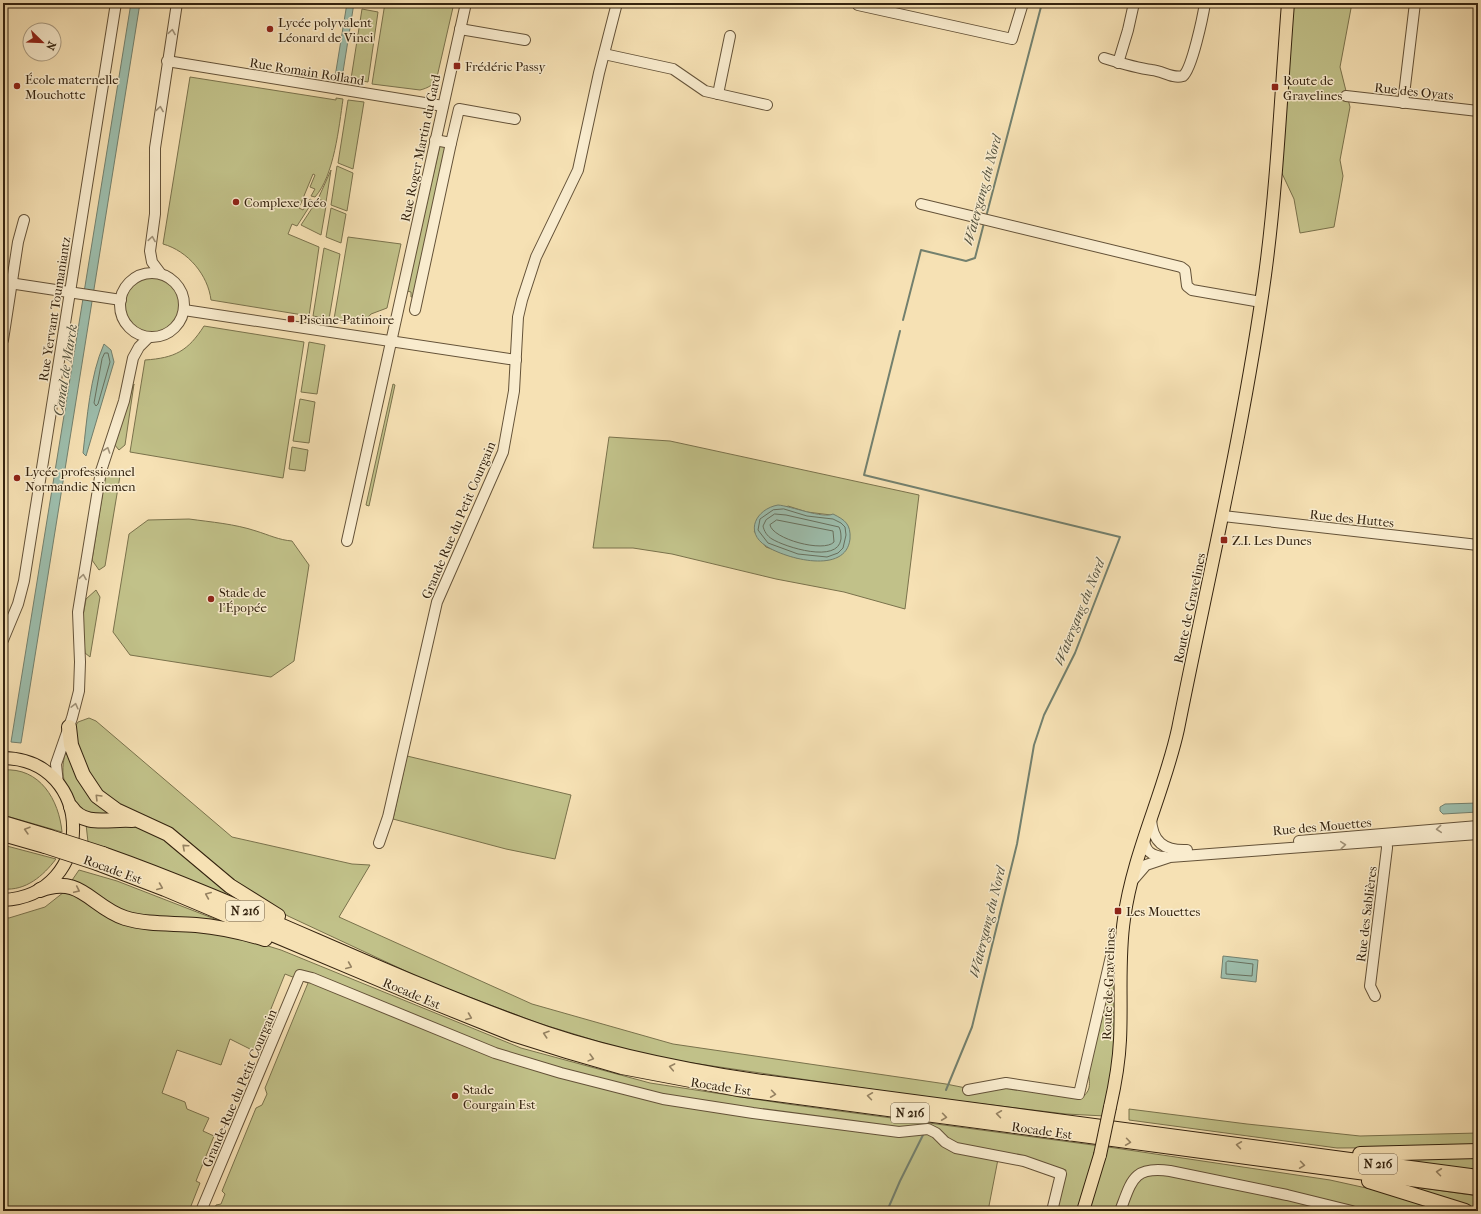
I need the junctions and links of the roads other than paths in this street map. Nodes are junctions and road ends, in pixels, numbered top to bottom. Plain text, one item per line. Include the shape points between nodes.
1 (116, 3) edge
2 (177, 3) edge
3 (466, 3) edge
4 (617, 3) edge
5 (858, 3) edge
6 (1023, 3) edge
7 (1134, 3) edge
8 (1205, 3) edge
9 (1288, 3) edge
10 (1414, 3) edge
11 (460, 29) junction
12 (730, 36) dead end
13 (525, 40) dead end
14 (604, 54) junction
15 (1104, 58) dead end
16 (167, 62) junction
17 (1118, 63) junction
18 (718, 94) junction
19 (1346, 96) dead end
20 (1403, 103) junction
21 (767, 105) dead end
22 (443, 106) junction
23 (1478, 111) edge
24 (515, 119) dead end
25 (435, 140) junction
26 (451, 143) junction
27 (921, 204) dead end
28 (24, 220) dead end
29 (162, 274) junction
30 (7, 283) edge
31 (70, 292) junction
32 (400, 299) junction
33 (121, 300) junction
34 (1261, 302) junction
35 (184, 310) junction
36 (149, 337) junction
37 (3, 340) edge
38 (391, 341) junction
39 (516, 360) junction
40 (1223, 516) junction
41 (347, 541) dead end
42 (1478, 545) edge
43 (12, 619) junction
44 (3, 633) edge
45 (3, 640) edge
46 (69, 727) junction
47 (3, 751) edge
48 (3, 758) edge
49 (16, 759) junction
50 (58, 784) junction
51 (71, 807) junction
52 (1151, 816) junction
53 (3, 823) edge
54 (144, 823) junction
55 (1478, 826) edge
56 (3, 834) edge
57 (1478, 834) edge
58 (1144, 837) junction
59 (1386, 838) junction
60 (48, 841) junction
61 (379, 843) dead end
62 (1147, 851) junction
63 (1169, 853) junction
64 (100, 858) junction
65 (1138, 860) junction
66 (1131, 882) junction
67 (40, 890) junction
68 (3, 900) edge
69 (1122, 942) junction
70 (313, 951) junction
71 (386, 971) junction
72 (1375, 996) dead end
73 (968, 1090) dead end
74 (1278, 1151) junction
75 (1478, 1151) edge
76 (1335, 1169) junction
77 (1478, 1177) edge
78 (1478, 1188) edge
79 (201, 1211) edge
80 (1052, 1211) edge
81 (1083, 1211) edge
82 (1120, 1211) edge
83 (1352, 1211) edge
84 (1465, 1211) edge

1 - 31 street, Rue Yervant Toumaniantz
16 -> 2 street
3 - 11 street, Rue Roger Martin du Gard
4 - 14 street, Grande Rue du Petit Courgain
5 - 6 street via 1012,39
7 - 17 street
8 - 17 street via 1188,69 1183,76 1176,77
9 - 34 main road, Route de Gravelines via 1270,231
10 - 20 street
11 - 13 street
11 - 22 street, Rue Roger Martin du Gard
12 - 18 street
14 - 18 street via 673,69 701,89
14 - 39 street, Grande Rue du Petit Courgain via 576,175 536,257 522,300 518,317
15 - 17 street
16 - 22 street, Rue Romain Rolland
29 -> 16 street via 152,262 150,251 155,214 156,137
18 - 21 street
19 - 20 street, Rue des Oyats
20 - 23 street, Rue des Oyats
22 - 25 street, Rue Roger Martin du Gard
24 - 26 street via 459,109
25 - 26 street
25 - 32 street, Rue Roger Martin du Gard
26 - 32 street via 416,306
27 - 34 street via 1181,267 1185,270 1187,286 1192,290
28 - 30 street
29 - 33 street via 148,273 135,278 126,288
29 - 35 street via 174,281 180,289 184,299
30 - 31 street
30 - 37 street
31 - 33 street
31 - 43 street, Rue Yervant Toumaniantz via 24,581
32 - 38 street, Rue Roger Martin du Gard
33 - 36 street via 121,314 126,324 136,333
34 - 40 main road, Route de Gravelines
35 - 36 street via 179,323 172,331 163,336
35 - 38 street
46 -> 36 street via 79,683 78,612 101,471 126,395 133,358
38 - 39 street
38 - 41 street, Rue Roger Martin du Gard
39 - 61 street, Grande Rue du Petit Courgain via 513,398 504,446 438,602 388,817
40 - 42 street, Rue des Huttes
40 - 52 main road, Route de Gravelines via 1177,735
43 - 44 street, Rue Yervant Toumaniantz
43 - 45 street, Rue Yervant Toumaniantz
46 - 50 street via 56,764
54 -> 46 highway via 108,806 91,789 71,745
47 - 49 street
48 - 49 main road
49 - 50 main road via 37,766
50 - 51 main road
51 - 54 highway via 76,814 87,819 123,819
51 - 67 main road via 74,827 70,854 56,877
52 - 58 main road, Route de Gravelines
52 - 63 street via 1156,836
60 -> 53 highway, Rocade Est / N 216
71 -> 54 highway via 263,908 221,880 176,839
55 -> 59 street, Rue des Mouettes
56 - 60 highway, Rocade Est / N 216
57 - 59 street, Rue des Mouettes
58 - 62 street
58 - 65 main road, Route de Gravelines
59 - 63 street, Rue des Mouettes via 1179,850
59 - 72 street, Rue des Sablières via 1370,986
60 - 64 highway, Rocade Est / N 216, bridge
62 - 63 street, Rue des Mouettes via 1153,849
62 - 65 street
63 - 66 street, Rue des Mouettes via 1146,865
64 -> 70 highway, Rocade Est / N 216 via 165,889
71 -> 64 highway, Rocade Est / N 216 via 192,888
65 - 66 main road, Route de Gravelines
66 - 69 main road, Route de Gravelines
67 - 68 main road via 22,898
67 -> 70 highway via 58,884 67,886 79,890 110,911 126,918 217,928 260,938 295,950
69 - 73 street via 1115,944 1112,952 1079,1094 1006,1083
69 - 81 main road, Route de Gravelines, bridge via 1120,1042 1100,1155
70 -> 76 highway, Rocade Est / N 216 via 513,1034 582,1056 651,1073 745,1090
74 -> 71 highway, Rocade Est / N 216 via 783,1085 665,1066 539,1032
74 - 75 highway via 1368,1154
77 -> 74 highway, Rocade Est / N 216
76 - 78 highway, Rocade Est / N 216
76 - 84 highway via 1352,1178 1390,1187
79 - 80 street, Grande-Rue du Petit Courgain via 300,975 495,1053 656,1097 856,1127 903,1132 918,1128 928,1129 956,1148 1024,1161 1061,1174
82 - 83 street via 1134,1178 1145,1171 1154,1170 1272,1192

